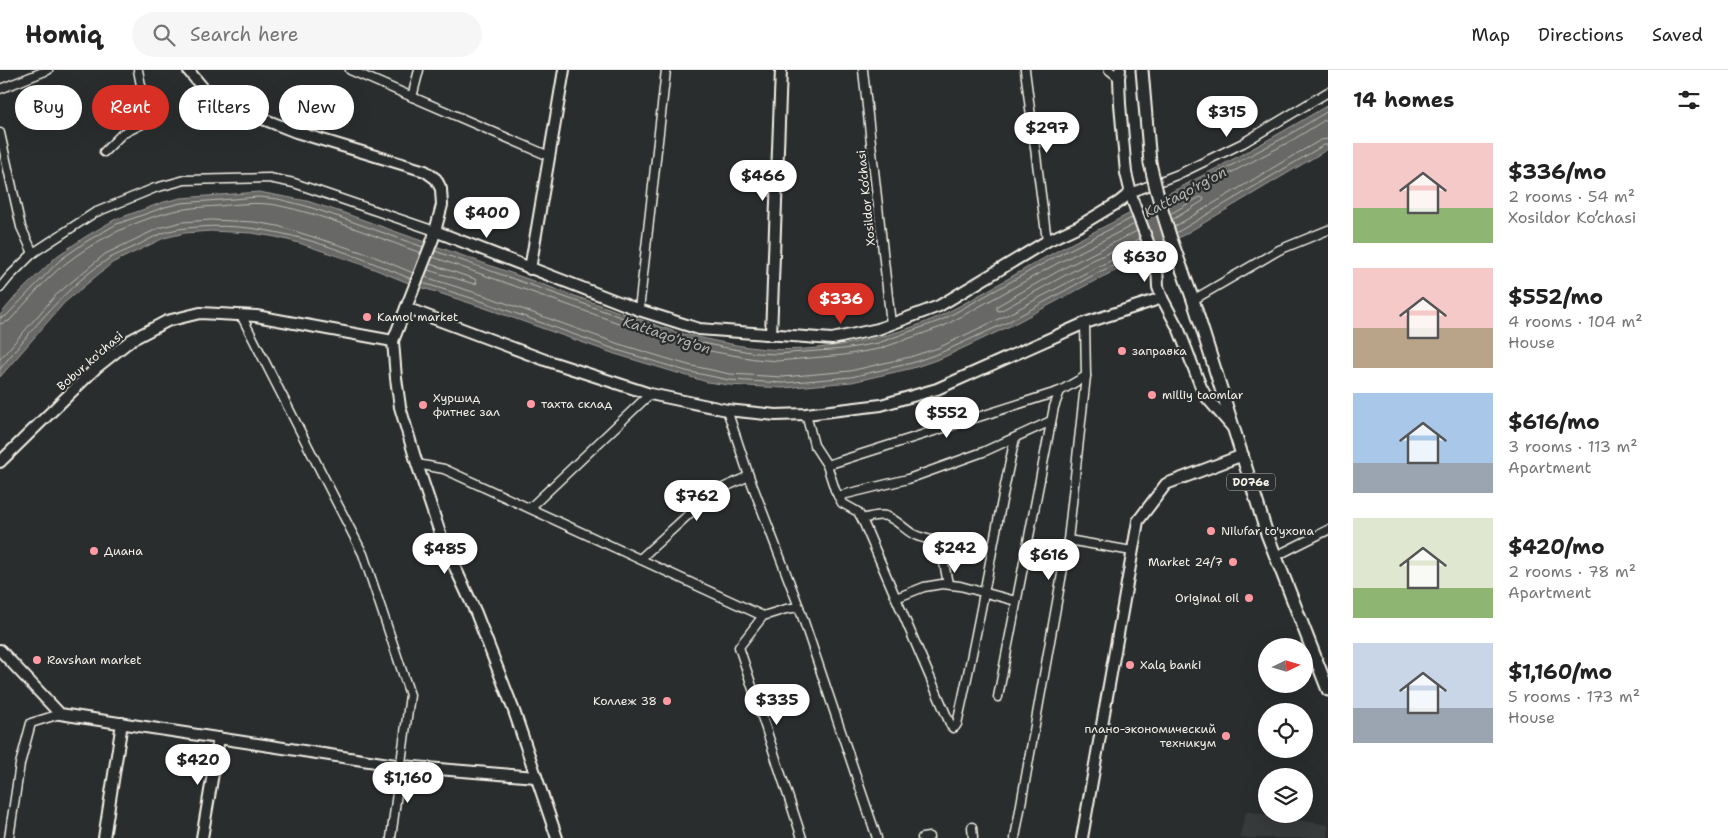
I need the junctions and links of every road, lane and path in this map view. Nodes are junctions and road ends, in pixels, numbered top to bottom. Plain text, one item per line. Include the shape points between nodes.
1 (48, 70) edge
2 (138, 70) edge
3 (188, 70) edge
4 (350, 70) edge
5 (420, 70) edge
6 (564, 70) edge
7 (666, 70) edge
8 (781, 70) edge
9 (863, 70) edge
10 (1025, 70) edge
11 (1108, 70) edge
12 (1142, 70) edge
13 (1120, 74) edge
14 (0, 89) edge
15 (1328, 92) edge
16 (412, 97) junction
17 (0, 133) edge
18 (104, 152) dead end
19 (549, 156) junction
20 (1132, 198) junction
21 (1328, 230) edge
22 (434, 235) junction
23 (1047, 241) junction
24 (33, 253) junction
25 (530, 269) junction
26 (0, 288) edge
27 (1162, 298) junction
28 (1193, 300) junction
29 (406, 308) junction
30 (639, 310) junction
31 (241, 315) junction
32 (891, 324) junction
33 (1085, 324) junction
34 (770, 335) junction
35 (393, 341) junction
36 (1086, 376) junction
37 (1060, 391) junction
38 (650, 394) junction
39 (727, 410) junction
40 (806, 414) junction
41 (1051, 421) junction
42 (1235, 430) junction
43 (1015, 438) junction
44 (1243, 455) junction
45 (0, 462) edge
46 (417, 464) junction
47 (827, 465) junction
48 (749, 476) junction
49 (838, 496) junction
50 (530, 508) junction
51 (862, 519) junction
52 (1328, 530) edge
53 (1068, 540) junction
54 (1132, 551) junction
55 (1276, 556) junction
56 (640, 559) junction
57 (948, 584) junction
58 (984, 593) junction
59 (896, 598) junction
60 (1016, 601) junction
61 (799, 608) junction
62 (762, 616) junction
63 (0, 650) edge
64 (1328, 690) edge
65 (998, 697) dead end
66 (60, 714) junction
67 (122, 723) junction
68 (219, 738) junction
69 (402, 766) junction
70 (536, 777) junction
71 (972, 827) dead end
72 (929, 837) edge
73 (9, 838) edge
74 (104, 838) edge
75 (202, 838) edge
76 (391, 838) edge
77 (557, 838) edge
78 (802, 838) edge
79 (876, 838) edge
80 (922, 838) edge
81 (973, 838) edge
82 (1015, 838) edge
83 (1082, 838) edge

1 - 14 street
2 - 18 street via 148,121 122,134
3 - 22 street via 212,99 296,132 425,171 436,179 440,189 442,205
4 - 16 street
5 - 16 street
6 - 19 street
7 - 30 street
8 - 34 street
9 - 32 street, Xosildor Ko’chasi
10 - 23 street
11 - 13 street
12 - 28 main road, D076e, bridge via 1150,162 1166,227
13 - 20 street via 1122,144
15 - 20 street via 1243,143
16 - 19 street
17 - 24 street via 21,227
19 - 25 street
20 - 23 street
20 - 27 street via 1155,259
21 - 28 street via 1279,250
22 - 24 street via 294,183 269,178 185,180 155,188 94,214
22 - 25 street
22 - 29 street
23 - 32 street via 939,306
24 - 26 street
25 - 30 street
27 - 33 street
27 - 42 street via 1192,360 1200,387
28 - 42 main road, D076e
29 - 35 street
29 - 38 street via 545,360
30 - 34 street via 699,329
31 - 35 street, Bobur ko'chasi
31 - 45 street, Bobur ko'chasi via 200,313 166,321 131,340 97,367
31 - 69 street via 363,554 410,695
32 - 34 street via 832,340
33 - 36 street
33 - 40 street via 936,388 881,405
35 - 46 street via 400,407
36 - 37 street
36 - 53 street
37 - 41 street
37 - 47 street
38 - 39 street
38 - 50 street
39 - 40 street via 776,415
39 - 48 street
40 - 47 street via 814,445
41 - 43 street
41 - 60 street
42 - 44 main road, D076e
43 - 49 street via 908,479
43 - 58 street
44 - 54 street via 1166,484 1138,520
44 - 55 main road, D076e
46 - 50 street via 444,469
46 - 70 street via 442,539 479,622
47 - 49 street
48 - 56 street via 712,493
48 - 61 street
49 - 51 street
50 - 56 street
51 - 57 street via 888,516 915,535 938,542
51 - 59 street
52 - 55 street
53 - 54 street
53 - 82 street
54 - 83 street
55 - 64 main road, D076e
56 - 62 street
57 - 58 street
57 - 59 street via 924,587
58 - 59 street via 968,677 957,724 953,728
58 - 60 street
60 - 65 street
61 - 62 street
61 - 79 street
62 - 78 street via 739,647
63 - 66 street
66 - 67 street
66 - 73 street via 31,723 20,764
67 - 68 street
67 - 74 street
68 - 69 street
68 - 75 street
69 - 70 street
69 - 76 street
70 - 77 street
71 - 81 street
72 - 80 street

